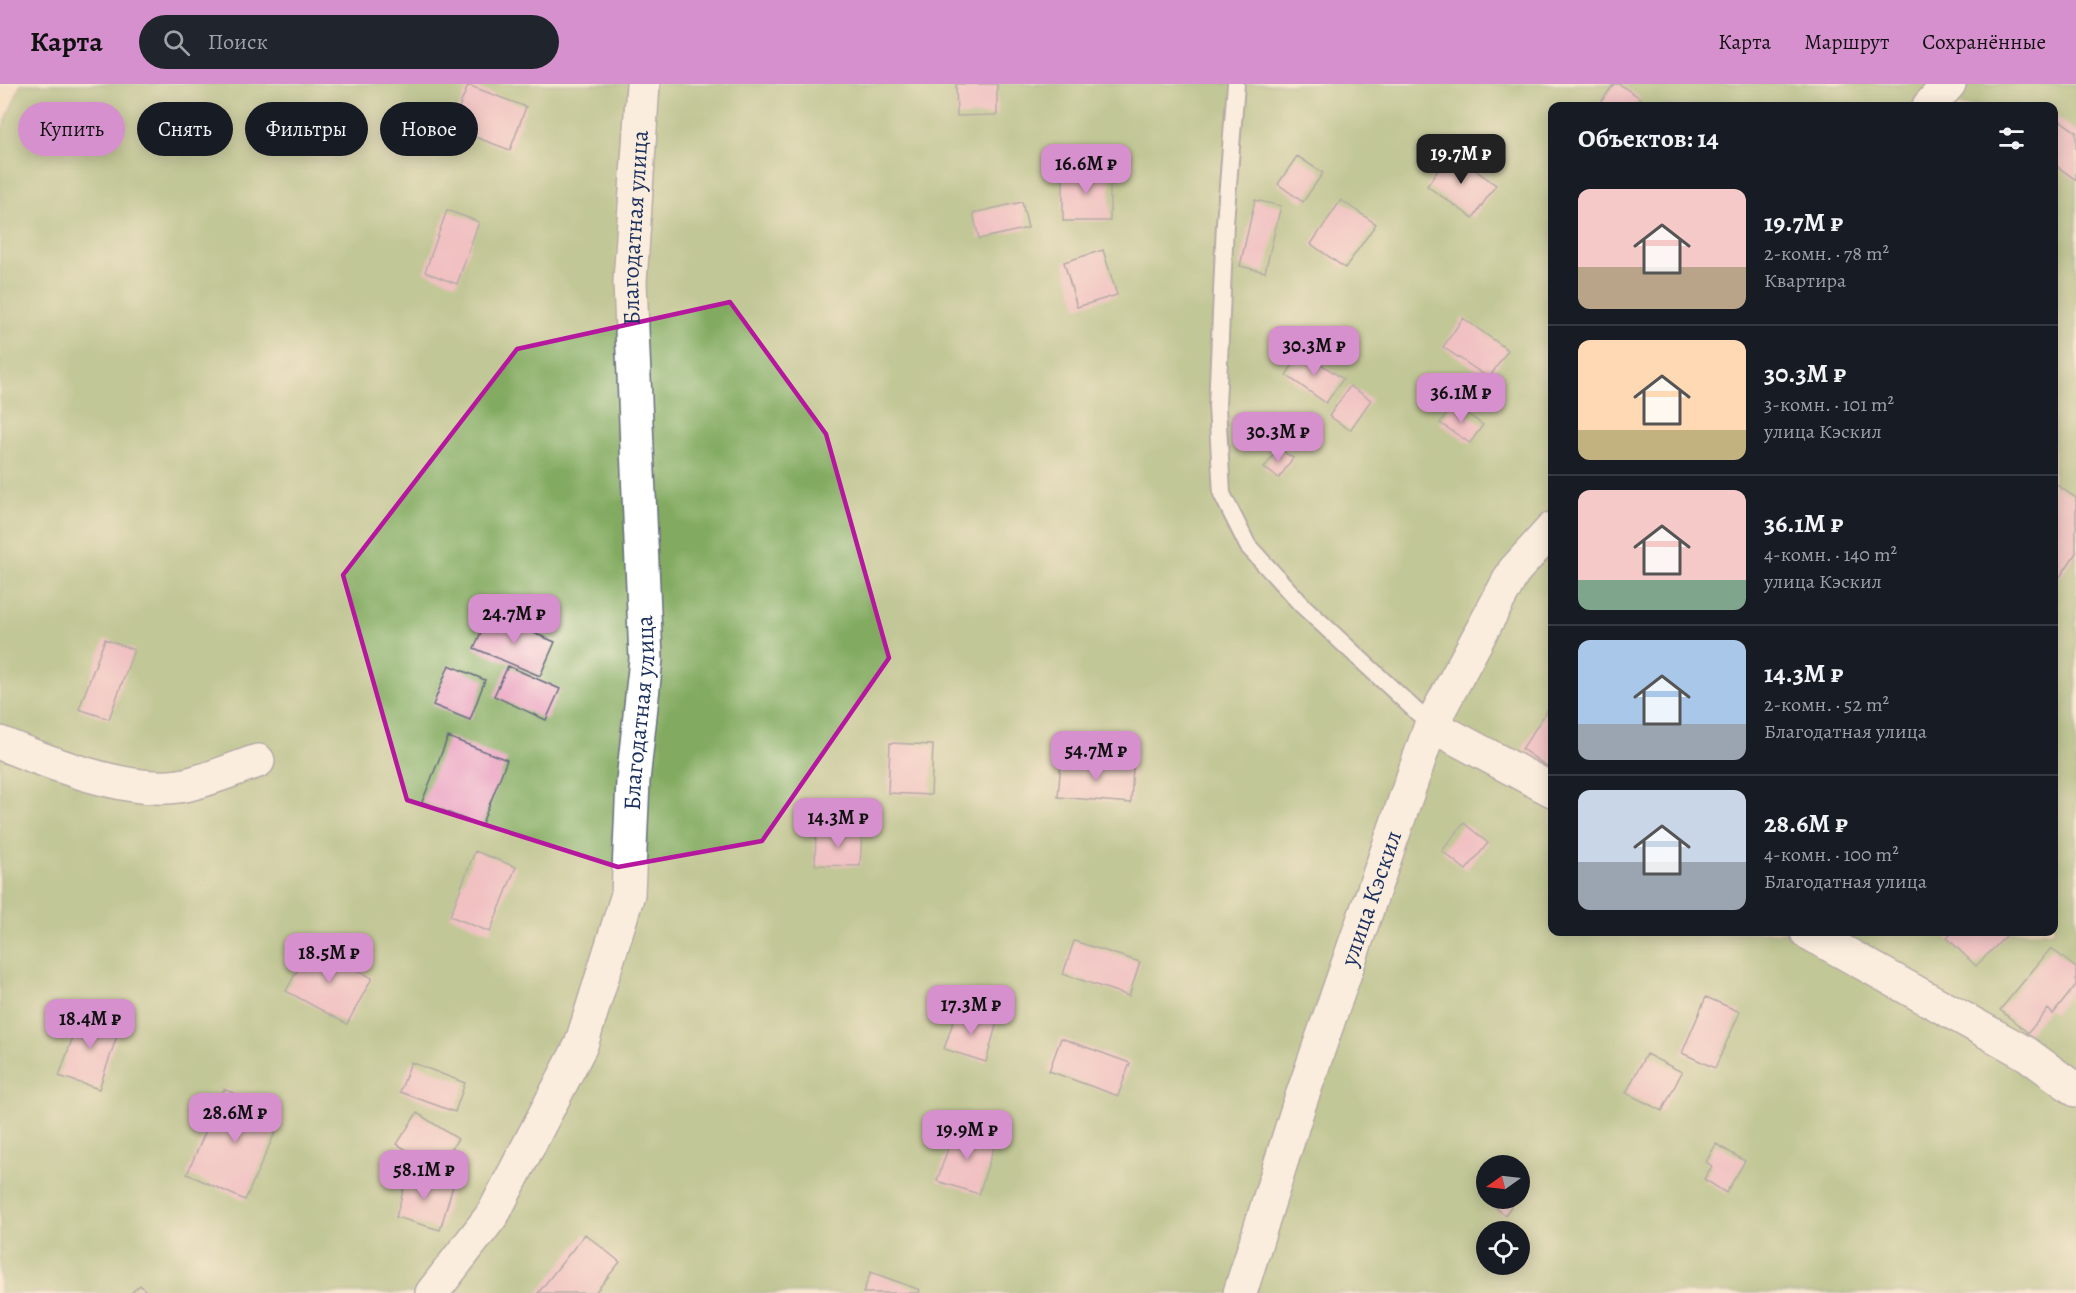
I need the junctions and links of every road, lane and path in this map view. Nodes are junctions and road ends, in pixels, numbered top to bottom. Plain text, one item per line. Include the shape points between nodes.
1 (643, 84) edge
2 (1236, 84) edge
3 (1949, 84) edge
4 (1933, 102) edge
5 (1548, 534) edge
6 (1431, 725) junction
7 (0, 743) edge
8 (258, 762) dead end
9 (1548, 788) edge
10 (1814, 936) edge
11 (2076, 1090) edge
12 (432, 1293) edge
13 (1239, 1293) edge

1 - 12 street, Благодатная улица via 630,282 646,659 633,781 628,894 582,1045 493,1214
2 - 6 lane via 1217,406 1222,494 1248,546 1304,606
3 - 4 street
5 - 6 street, улица Кэскил via 1515,571
6 - 9 street
6 - 13 street, улица Кэскил via 1298,1108
7 - 8 street via 52,764 125,784 178,786
10 - 11 street via 2026,1054

